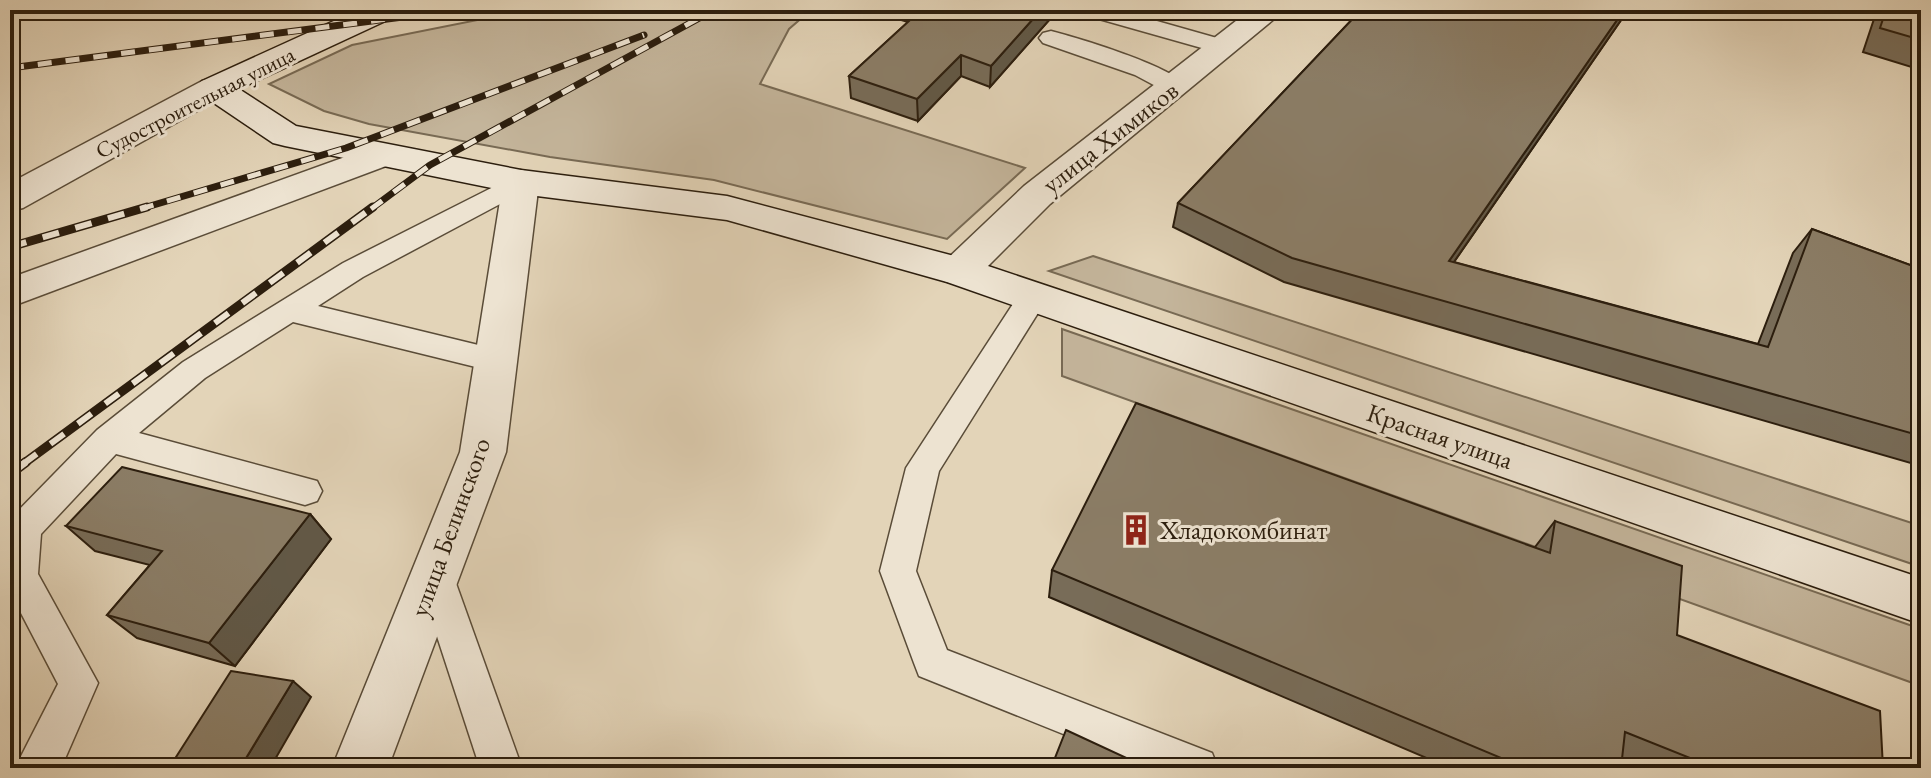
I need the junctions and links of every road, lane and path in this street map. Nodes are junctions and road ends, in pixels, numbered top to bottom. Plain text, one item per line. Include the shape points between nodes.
1 (383, 10) edge
2 (1093, 10) edge
3 (1269, 10) edge
4 (1051, 38) dead end
5 (1223, 47) junction
6 (1174, 86) junction
7 (214, 88) junction
8 (381, 155) junction
9 (521, 182) junction
10 (10, 199) edge
11 (959, 271) junction
12 (10, 293) edge
13 (1033, 297) junction
14 (289, 310) junction
15 (496, 360) junction
16 (109, 439) junction
17 (305, 491) dead end
18 (435, 575) junction
19 (1921, 601) edge
20 (36, 768) edge
21 (360, 768) edge
22 (501, 768) edge
23 (1197, 768) edge

1 - 7 main road, Судостроительная улица
2 - 5 lane
3 - 5 main road, улица Химиков
4 - 6 lane
5 - 6 main road, улица Химиков
6 - 11 main road, улица Химиков via 1037,195
7 - 8 main road, Красная улица via 285,135
7 - 10 main road, Судостроительная улица
8 - 9 main road, Красная улица
8 - 12 main road
9 - 11 main road, Красная улица via 727,208
9 - 14 lane via 353,270
9 - 15 main road, улица Белинского
11 - 13 main road, Красная улица
13 - 19 main road, Красная улица
13 - 23 lane via 923,468 898,571 933,663
14 - 15 lane
14 - 16 lane via 194,370
15 - 18 main road, улица Белинского via 483,452
16 - 17 lane
16 - 20 lane via 24,529 20,575 78,683
18 - 21 main road, улица Белинского
18 - 22 lane

